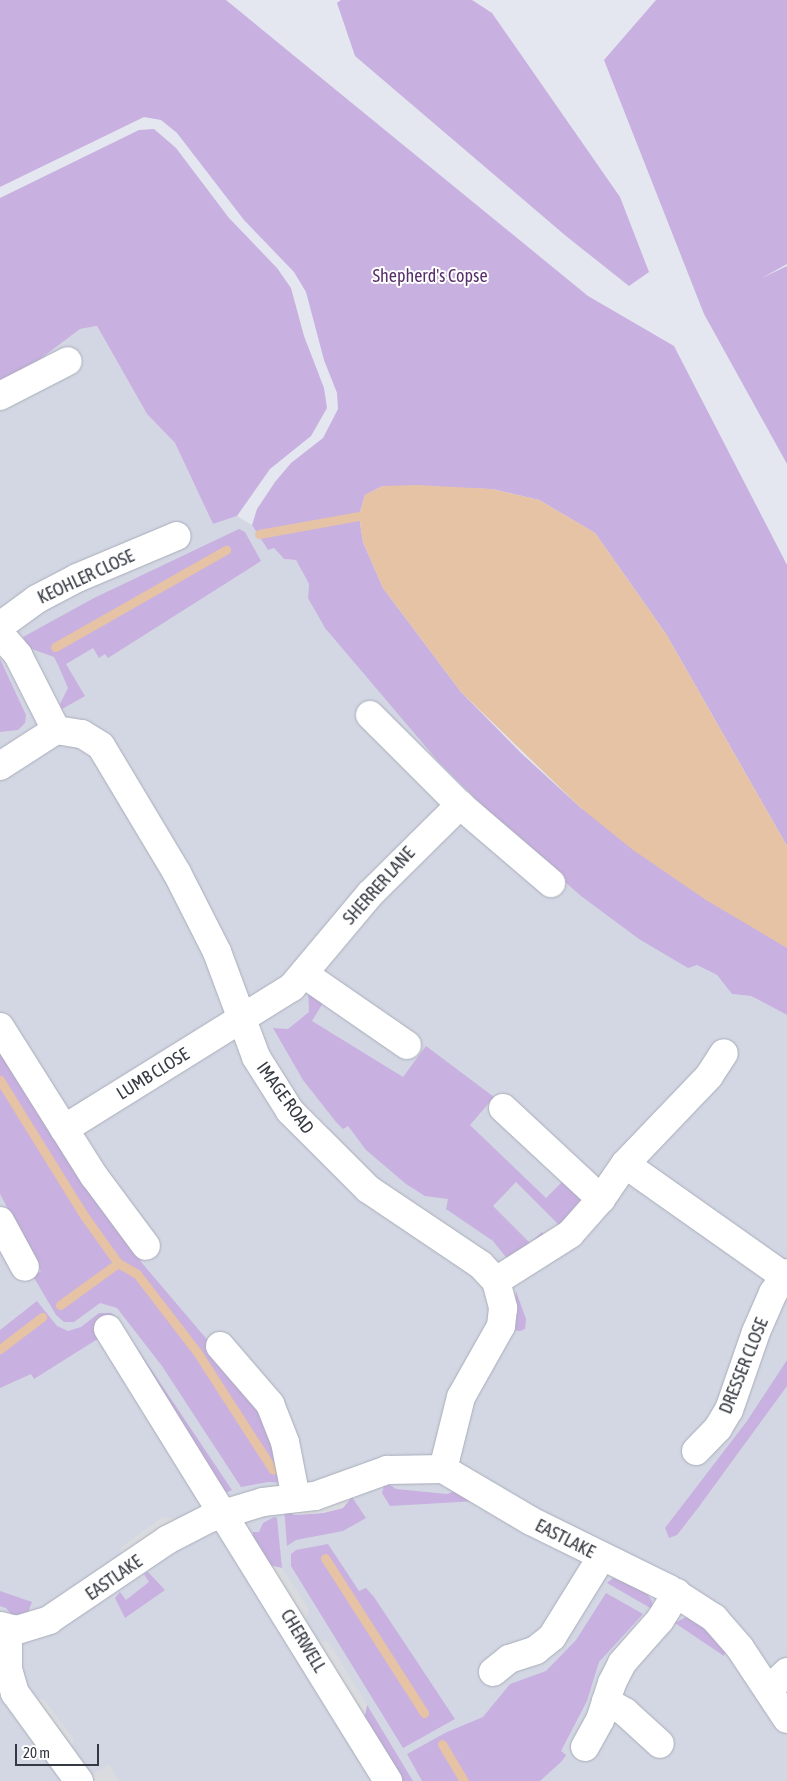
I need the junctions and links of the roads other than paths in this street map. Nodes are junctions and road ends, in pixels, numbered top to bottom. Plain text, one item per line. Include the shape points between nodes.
1 (68, 361) dead end
2 (0, 396) edge
3 (177, 536) dead end
4 (0, 626) edge
5 (0, 634) edge
6 (370, 715) dead end
7 (56, 730) junction
8 (0, 766) edge
9 (460, 805) junction
10 (551, 883) dead end
11 (304, 974) junction
12 (241, 1019) junction
13 (0, 1027) edge
14 (407, 1045) dead end
15 (724, 1053) dead end
16 (503, 1108) dead end
17 (64, 1129) junction
18 (625, 1164) junction
19 (601, 1199) junction
20 (0, 1221) edge
21 (146, 1246) dead end
22 (25, 1267) dead end
23 (786, 1275) edge
24 (496, 1281) junction
25 (108, 1329) dead end
26 (220, 1346) dead end
27 (696, 1451) dead end
28 (442, 1469) junction
29 (296, 1498) junction
30 (224, 1513) junction
31 (602, 1558) junction
32 (678, 1593) junction
33 (4, 1628) edge
34 (493, 1672) dead end
35 (778, 1680) edge
36 (606, 1701) junction
37 (787, 1719) edge
38 (660, 1744) dead end
39 (585, 1747) dead end
40 (377, 1777) edge
41 (79, 1781) edge

1 - 2 street
3 - 4 street, KEOHLER CLOSE via 77,578 37,599
5 - 7 street via 18,656
6 - 9 street
7 - 8 street
7 - 12 street, IMAGE ROAD via 92,738 109,755 177,873 217,952
9 - 10 street
9 - 11 street, SHERRER LANE via 370,894
11 - 12 street, SHERRER LANE via 279,998
11 - 14 street
12 - 17 street, LUMB CLOSE
12 - 24 street, IMAGE ROAD via 256,1057 276,1092 330,1154 368,1189 481,1265
13 - 17 street
15 - 18 street via 708,1076
16 - 19 street
17 - 21 street
18 - 19 street
18 - 23 street, DRESSER CLOSE
19 - 24 street via 560,1241
20 - 22 street
23 - 27 street, DRESSER CLOSE via 756,1332 729,1410 718,1428
24 - 28 street via 503,1308 501,1326 461,1397
25 - 30 street
26 - 29 street via 273,1410 285,1442
28 - 29 street, EASTLAKE via 387,1470 316,1496
28 - 31 street, EASTLAKE via 530,1521
29 - 30 street, EASTLAKE via 263,1502
30 - 33 street, EASTLAKE via 167,1540 48,1620 27,1628
30 - 40 street, CHERWELL
31 - 32 street, EASTLAKE
31 - 34 street via 552,1637 536,1650 509,1659
32 - 35 street, EASTLAKE via 714,1618
32 - 36 street via 660,1620 622,1663
33 - 41 street via 8,1669 15,1694
35 - 37 street, EASTLAKE
36 - 38 street via 625,1712
36 - 39 street

